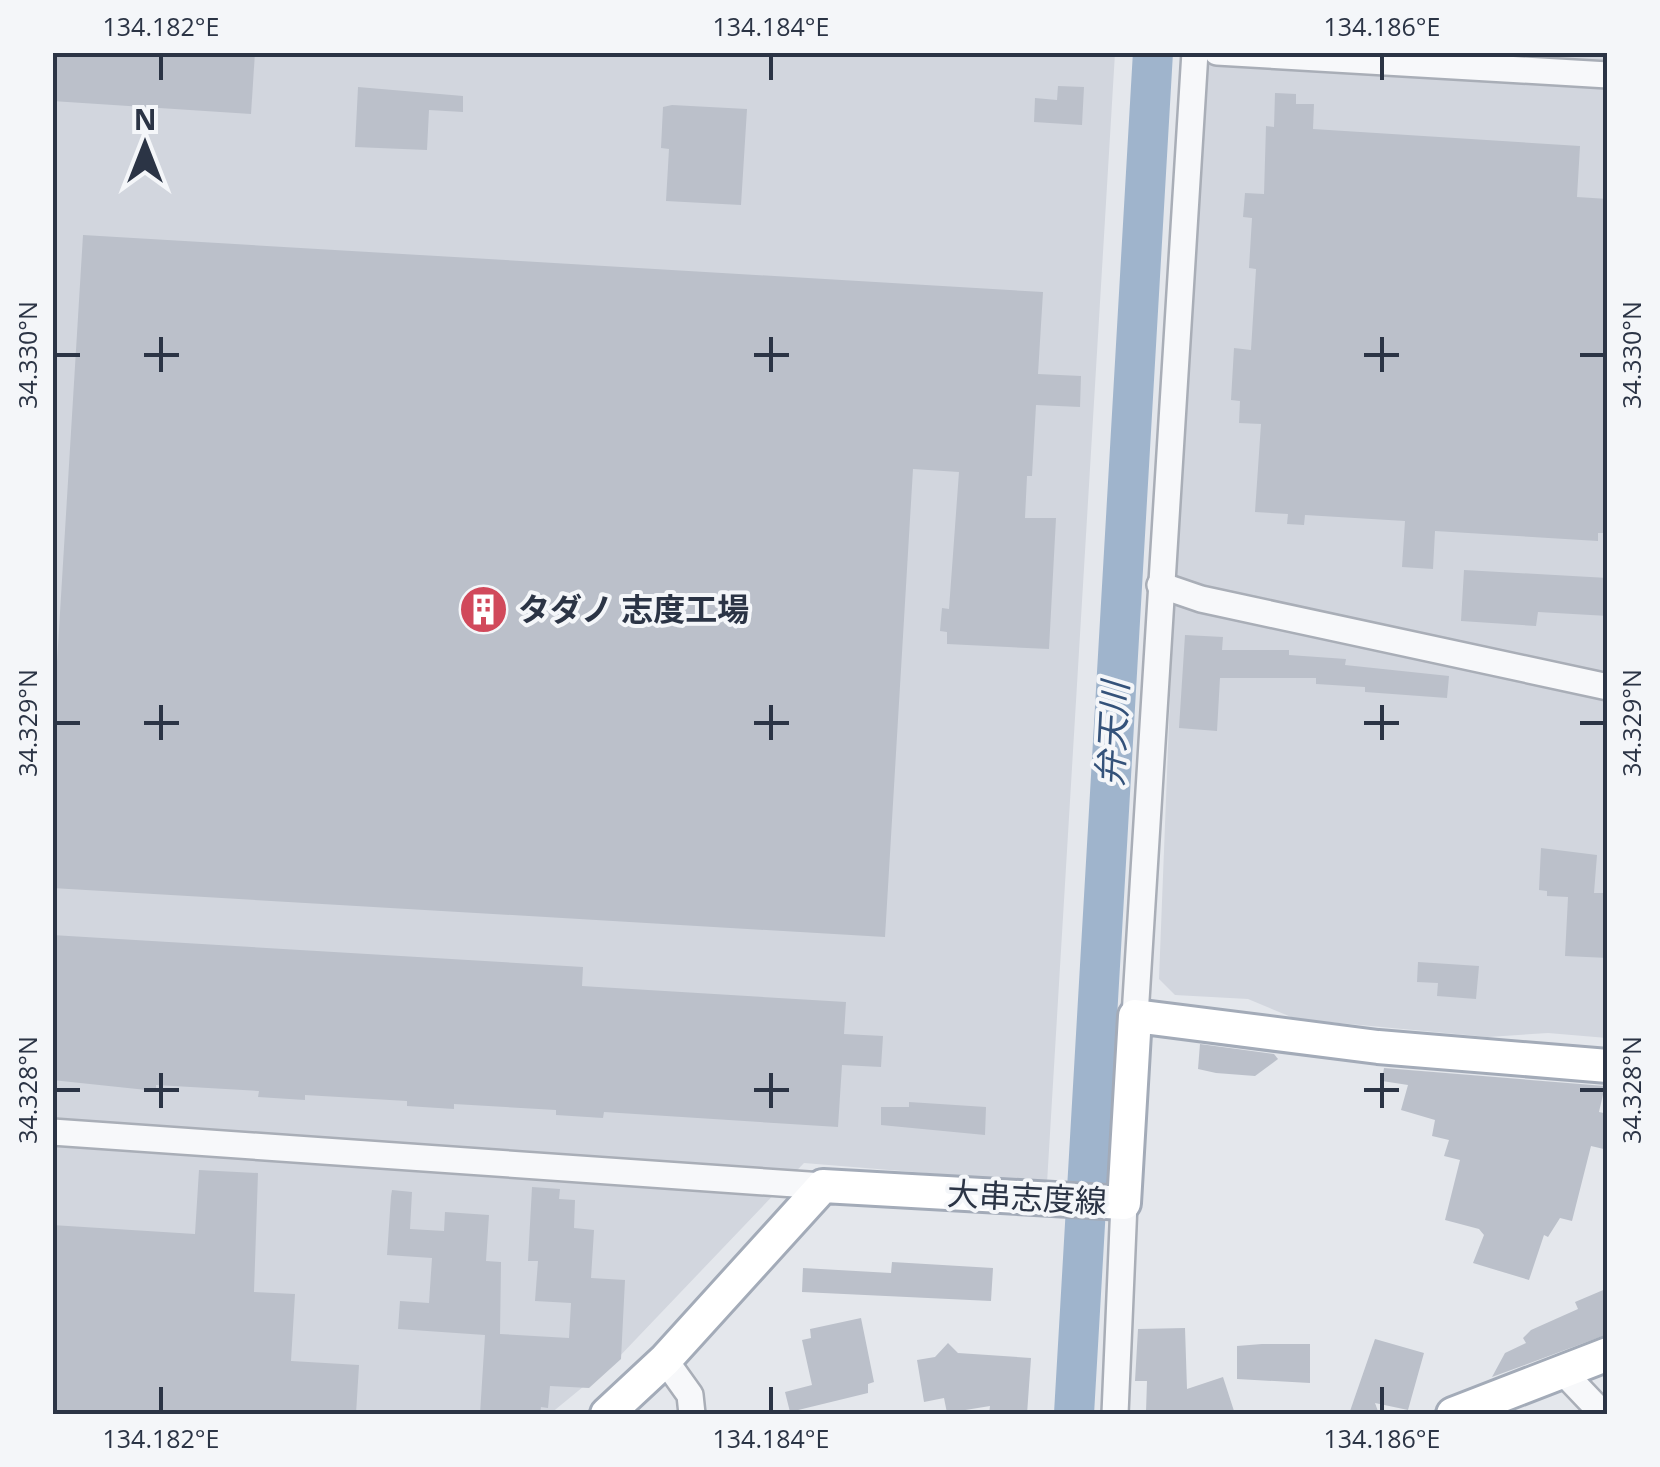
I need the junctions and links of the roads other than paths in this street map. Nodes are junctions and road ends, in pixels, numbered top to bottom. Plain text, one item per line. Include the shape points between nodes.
1 (1195, 52) edge
2 (1217, 52) edge
3 (1608, 75) edge
4 (1160, 585) junction
5 (1608, 687) edge
6 (1135, 1016) junction
7 (1608, 1066) edge
8 (52, 1132) edge
9 (822, 1186) junction
10 (1110, 1203) junction
11 (1608, 1354) edge
12 (666, 1360) junction
13 (1564, 1372) junction
14 (606, 1414) edge
15 (692, 1414) edge
16 (1116, 1414) edge
17 (1453, 1414) edge
18 (1603, 1414) edge

1 - 4 street
2 - 3 street
4 - 5 street
4 - 6 street
6 - 7 main road via 1378,1047
6 - 10 main road, 大串志度線
8 - 9 street
9 - 10 main road, 大串志度線
9 - 12 main road
10 - 16 street
11 - 13 main road
12 - 14 main road
12 - 15 street via 690,1395
13 - 17 main road
13 - 18 street

